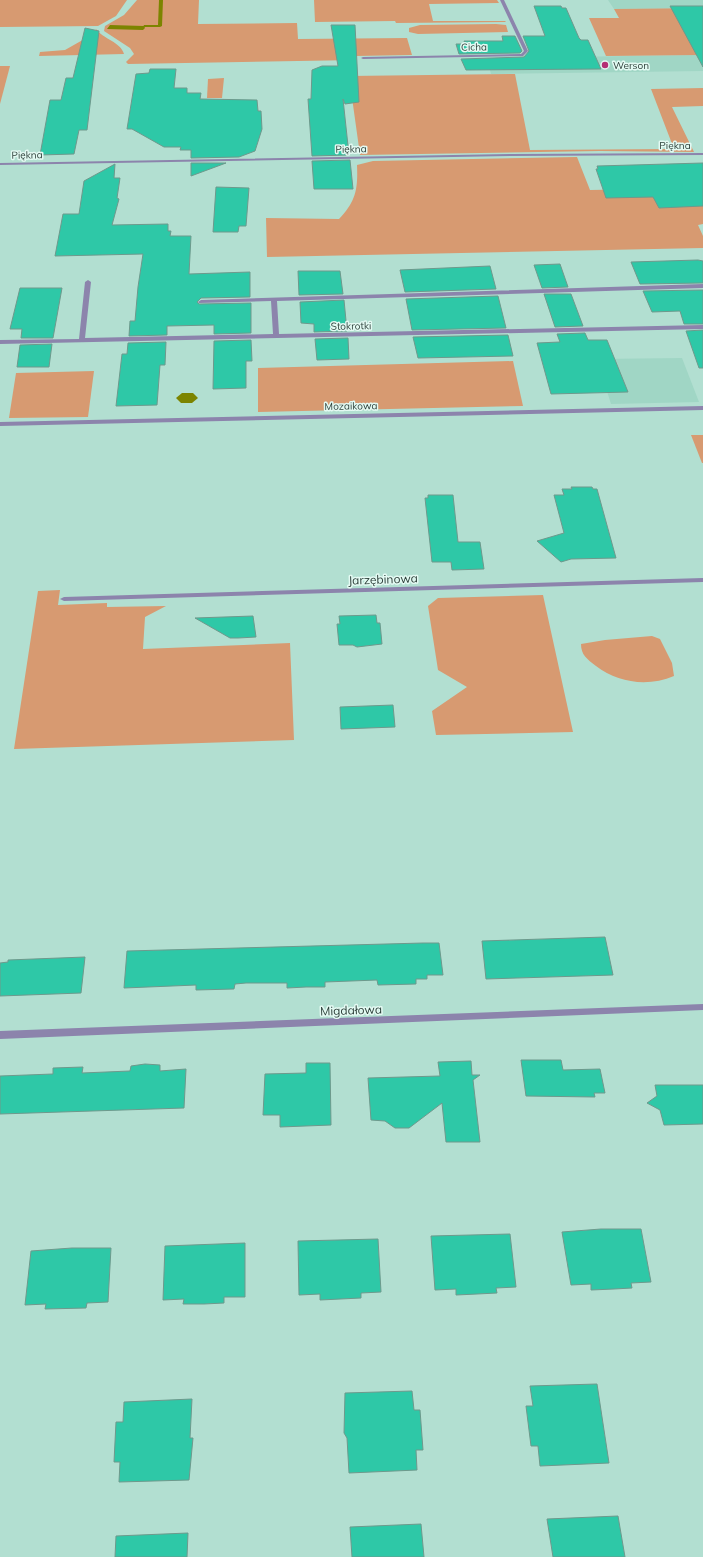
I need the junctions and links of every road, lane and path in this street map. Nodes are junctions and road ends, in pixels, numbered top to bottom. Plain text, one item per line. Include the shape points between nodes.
1 (502, 0) edge
2 (363, 58) dead end
3 (703, 154) edge
4 (0, 164) edge
5 (88, 282) dead end
6 (703, 286) edge
7 (274, 300) junction
8 (201, 302) dead end
9 (703, 327) edge
10 (276, 336) junction
11 (82, 340) junction
12 (0, 342) edge
13 (703, 408) edge
14 (0, 424) edge
15 (703, 580) edge
16 (64, 599) dead end
17 (703, 1008) edge
18 (0, 1035) edge

1 - 2 street, Cicha via 526,51 522,55
3 - 4 street, Piękna via 510,154
5 - 11 street
6 - 7 street
7 - 8 street
7 - 10 street
9 - 10 street, Stokrotki
10 - 11 street, Stokrotki
11 - 12 street, Stokrotki
13 - 14 street, Mozaikowa
15 - 16 street, Jarzębinowa
17 - 18 street, Migdałowa

